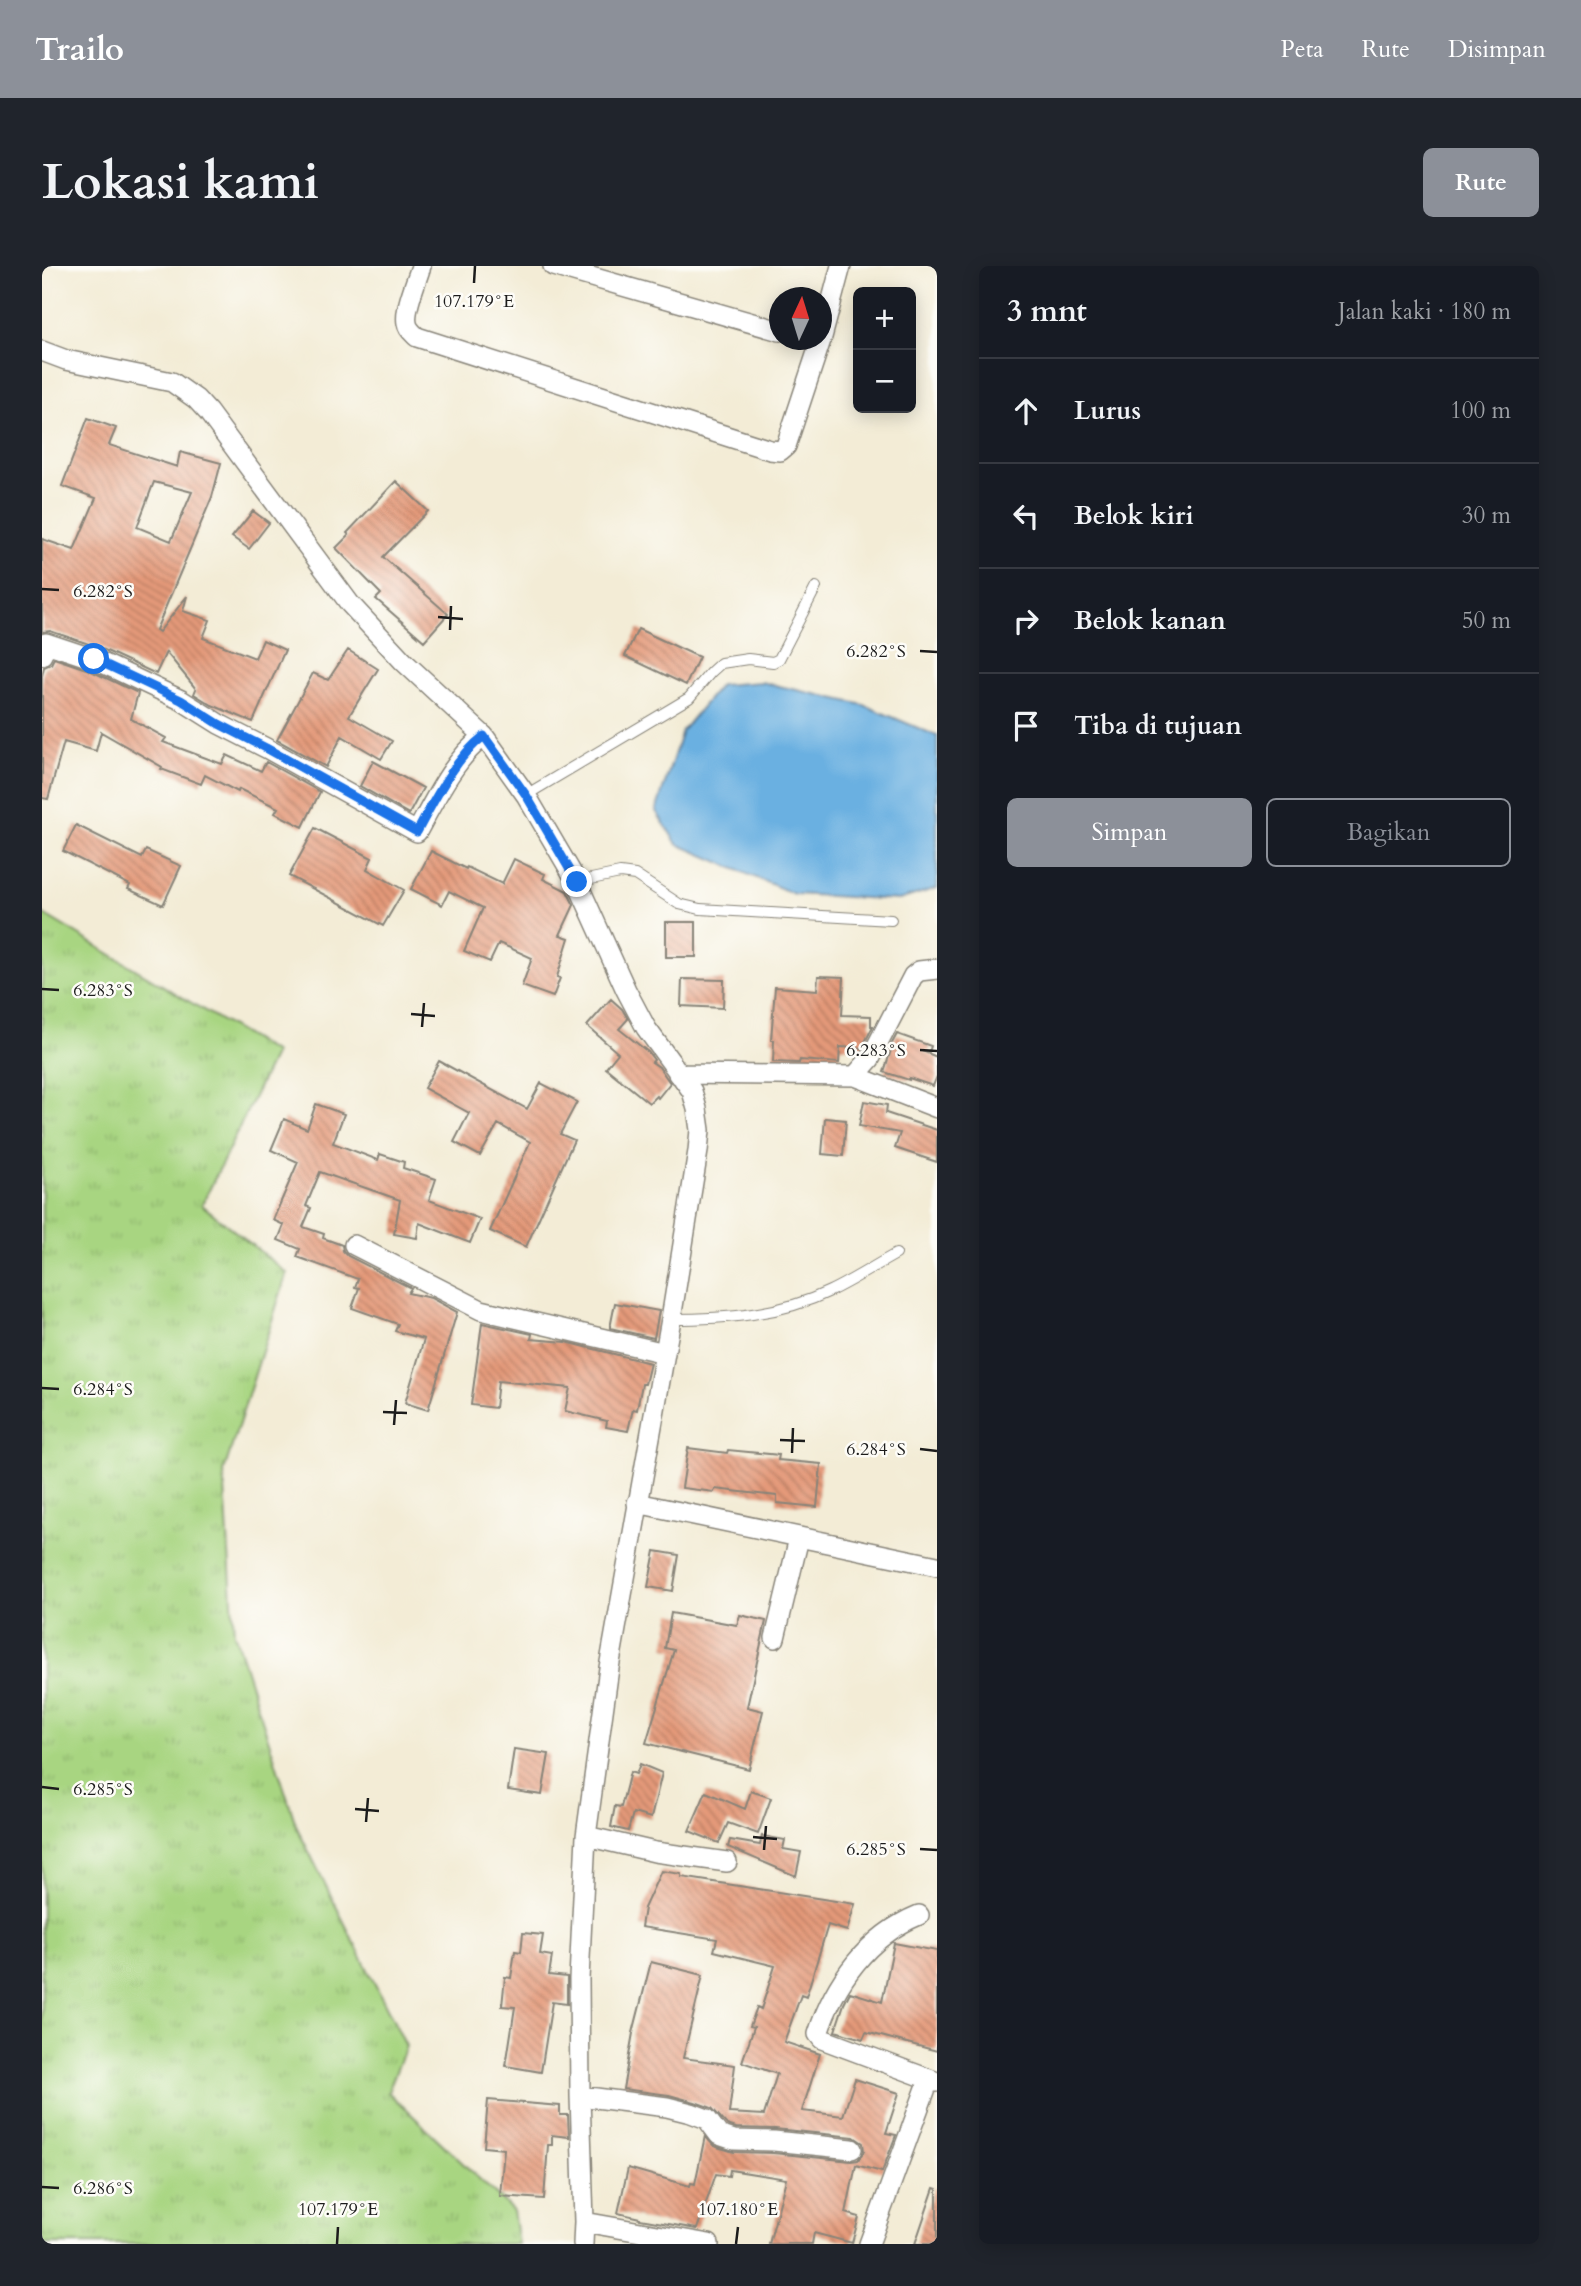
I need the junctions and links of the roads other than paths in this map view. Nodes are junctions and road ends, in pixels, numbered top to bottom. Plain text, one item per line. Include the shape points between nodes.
1 (421, 266) edge
2 (553, 266) edge
3 (841, 266) edge
4 (832, 295) edge
5 (769, 328) edge
6 (815, 350) edge
7 (42, 351) edge
8 (816, 587) dead end
9 (42, 655) edge
10 (484, 736) junction
11 (526, 795) junction
12 (577, 882) junction
13 (891, 920) dead end
14 (937, 969) edge
15 (678, 1074) junction
16 (855, 1076) junction
17 (937, 1108) edge
18 (354, 1245) dead end
19 (896, 1254) dead end
20 (671, 1318) junction
21 (665, 1353) junction
22 (637, 1503) junction
23 (799, 1538) junction
24 (937, 1566) edge
25 (775, 1638) dead end
26 (586, 1836) junction
27 (727, 1862) dead end
28 (919, 1915) dead end
29 (933, 2081) edge
30 (580, 2096) junction
31 (852, 2149) dead end
32 (584, 2222) junction
33 (583, 2244) edge
34 (709, 2244) edge
35 (869, 2244) edge

1 - 6 street via 407,322 417,337 769,450 786,446
2 - 5 street
3 - 4 street
7 - 10 street via 172,382 196,399 350,604 404,663
8 - 11 lane via 779,659 722,663 689,698
9 - 10 street via 46,643 137,678 417,832 471,746
10 - 11 street
11 - 12 street
12 - 13 lane via 620,873 635,876 680,904 700,909
12 - 15 street via 626,990
14 - 16 street via 913,976 870,1059
15 - 16 street
15 - 20 street via 692,1091 700,1130
16 - 17 street
18 - 21 street via 481,1310
19 - 20 lane via 803,1302 729,1317
20 - 21 street
21 - 22 street
22 - 23 street
22 - 26 street
23 - 24 street
23 - 25 street
26 - 27 street
26 - 30 street via 580,1944
28 - 29 street via 878,1940 846,1974 818,2035
29 - 35 street
30 - 31 street via 691,2113 707,2119 719,2135 734,2140
30 - 32 street
32 - 33 street
32 - 34 street

